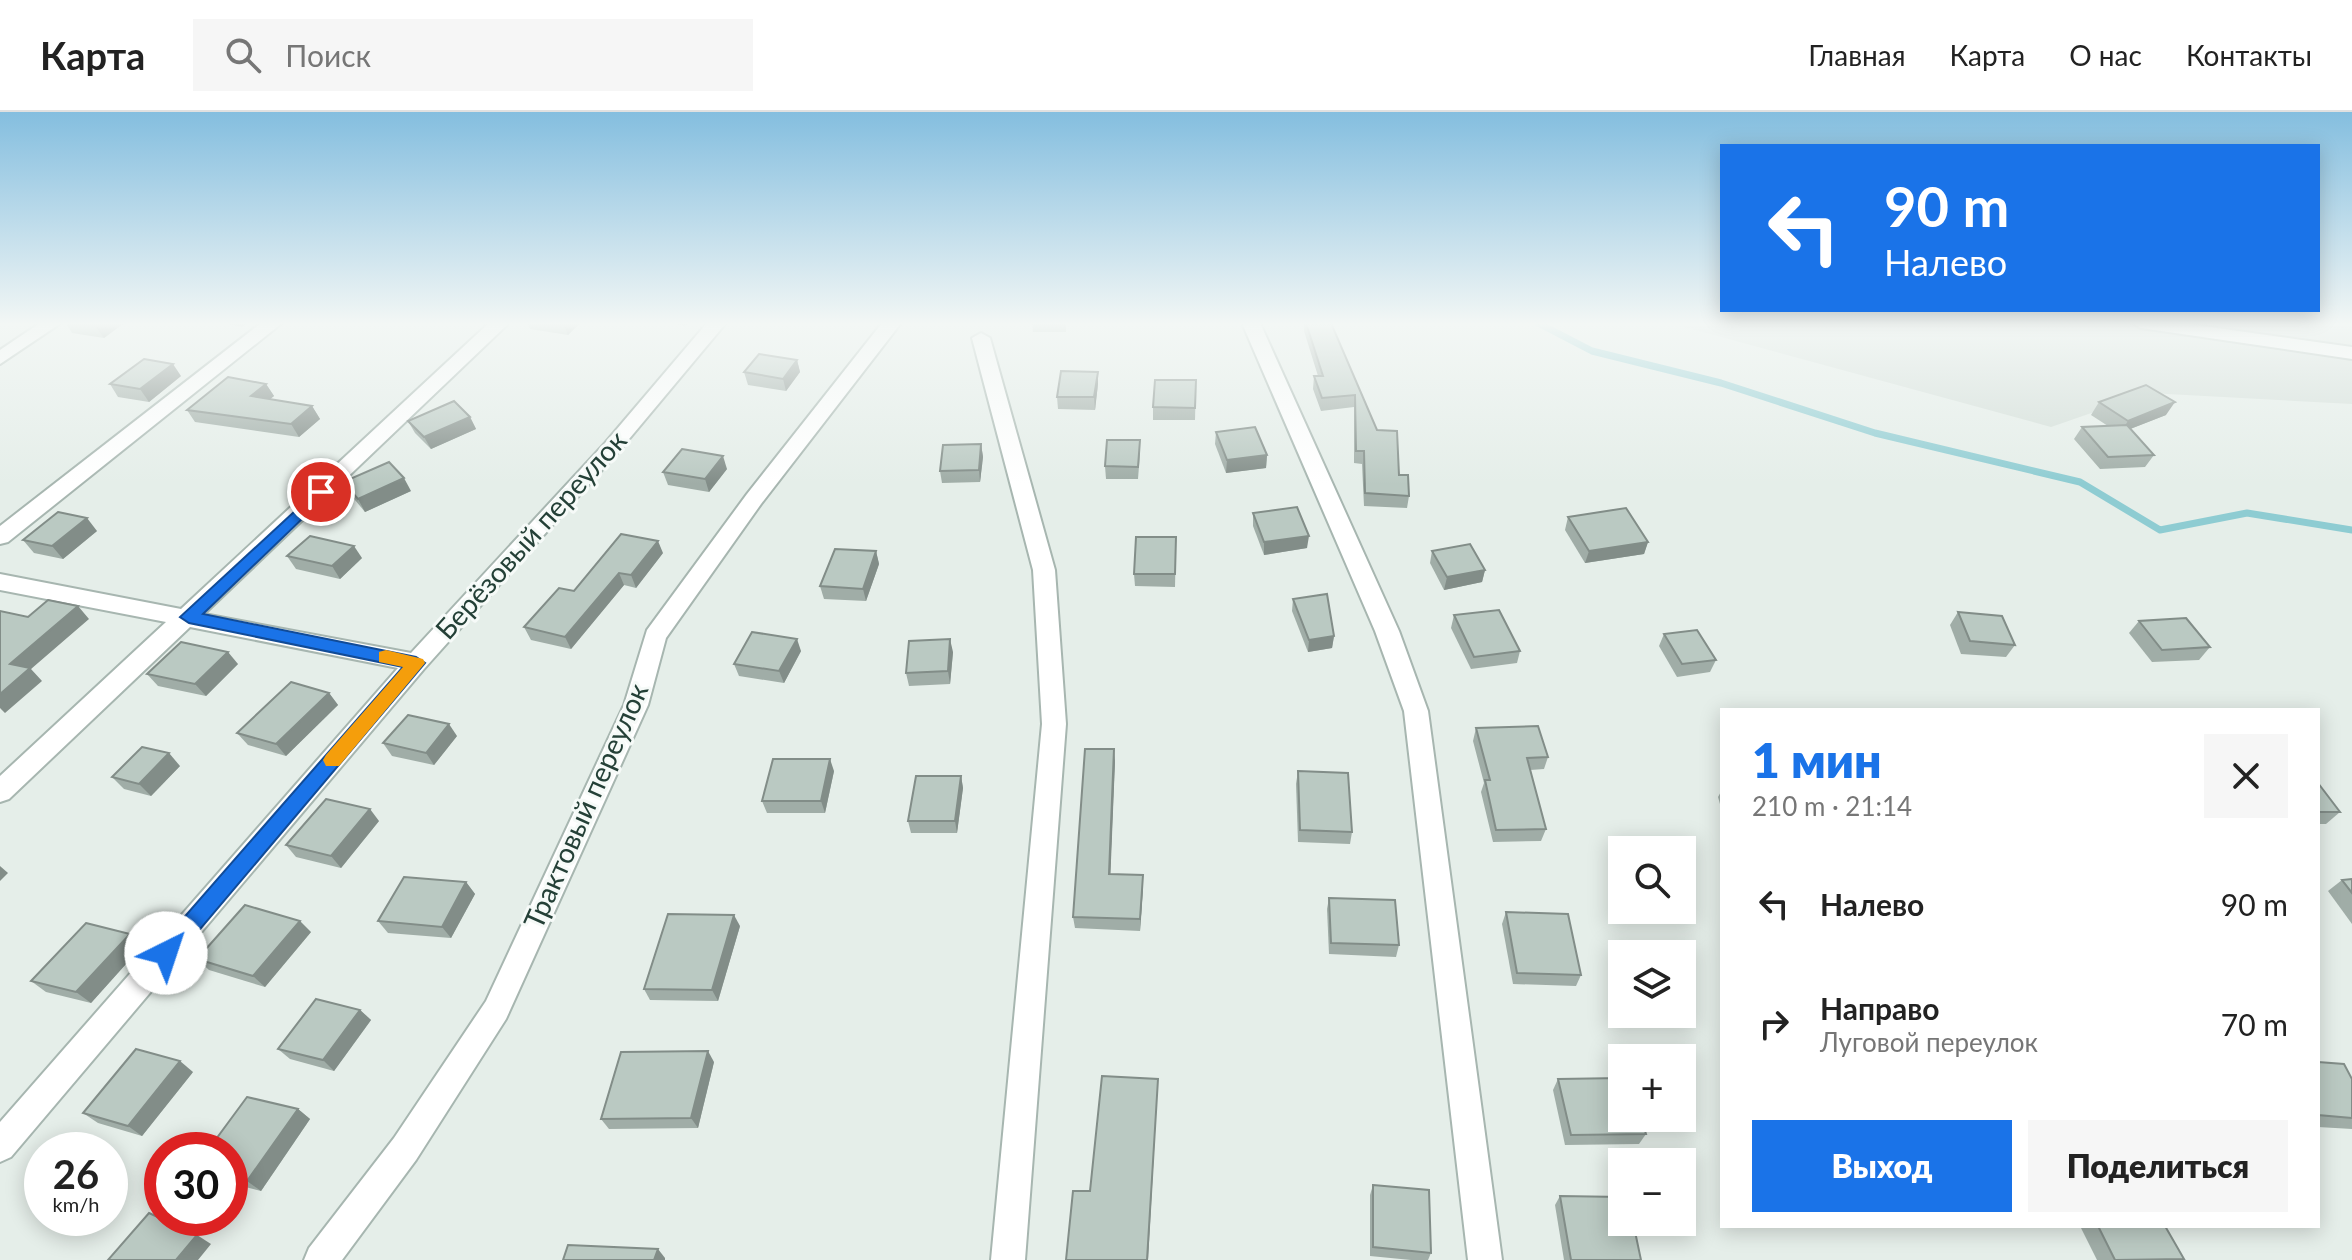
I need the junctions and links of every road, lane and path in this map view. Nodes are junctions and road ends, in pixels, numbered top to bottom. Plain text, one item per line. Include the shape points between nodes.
1 (205, 377) edge
2 (443, 377) edge
3 (672, 377) edge
4 (850, 377) edge
5 (991, 377) edge
6 (1275, 377) edge
7 (0, 537) edge
8 (0, 582) edge
9 (189, 617) junction
10 (416, 663) junction
11 (0, 792) edge
12 (0, 1146) edge
13 (321, 1260) edge
14 (1008, 1260) edge
15 (1485, 1260) edge

1 - 7 street
2 - 9 street
3 - 10 street, Берёзовый переулок
4 - 13 street, Трактовый переулок via 655,636 636,705 496,1010 405,1149
5 - 14 street via 1044,570 1054,724
6 - 15 street via 1387,631 1416,711
8 - 9 street
9 - 10 street
9 - 11 street
10 - 12 street, Берёзовый переулок

